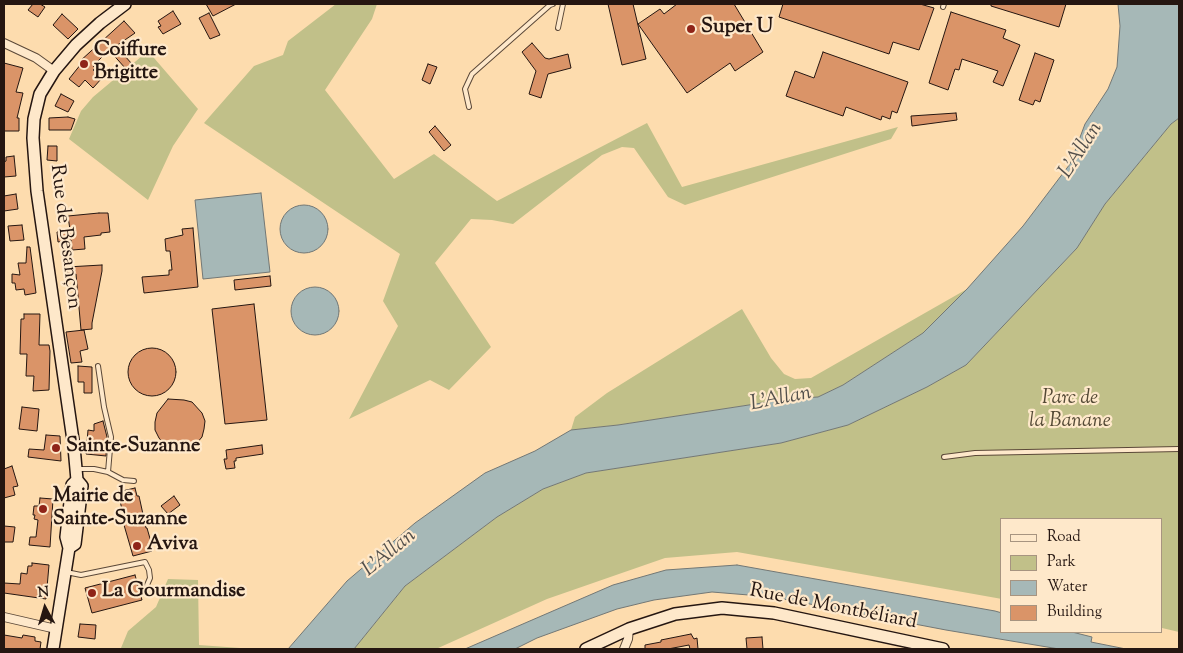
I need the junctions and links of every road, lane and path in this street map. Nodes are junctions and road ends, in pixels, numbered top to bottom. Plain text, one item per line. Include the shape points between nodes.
1 (125, 4) edge
2 (553, 4) edge
3 (563, 4) edge
4 (558, 28) dead end
5 (4, 43) edge
6 (54, 71) junction
7 (470, 107) dead end
8 (98, 366) dead end
9 (1179, 449) edge
10 (944, 457) dead end
11 (108, 472) junction
12 (77, 474) junction
13 (134, 481) dead end
14 (66, 572) junction
15 (147, 585) dead end
16 (4, 617) edge
17 (56, 629) junction
18 (629, 630) junction
19 (52, 649) edge
20 (586, 649) edge
21 (624, 649) edge
22 (943, 649) edge

1 - 6 main road, Rue de Besançon via 94,28
2 - 7 lane via 472,74 465,89
3 - 4 lane
5 - 6 street via 36,58
6 - 12 main road, Rue de Besançon via 40,94 33,138
8 - 11 lane via 111,437
9 - 10 lane via 975,453
11 - 12 lane via 94,469
11 - 13 lane via 123,480
12 - 14 main road, Rue de Besançon via 82,486 75,544 69,548
14 - 15 lane via 81,575 145,562 150,578
14 - 17 main road, Rue de Besançon
16 - 17 street
17 - 19 main road, Rue de Besançon
18 - 20 main road, Rue de Montbéliard
18 - 21 street
18 - 22 main road, Rue de Montbéliard via 675,614 722,608 774,612

